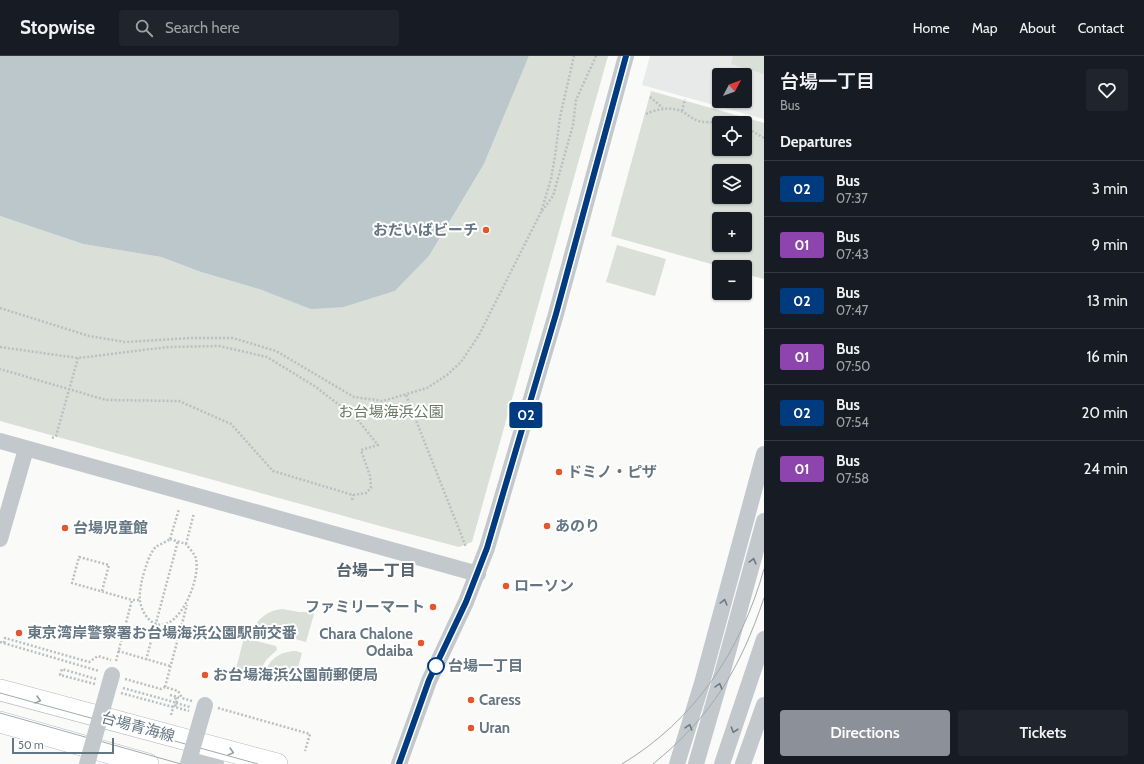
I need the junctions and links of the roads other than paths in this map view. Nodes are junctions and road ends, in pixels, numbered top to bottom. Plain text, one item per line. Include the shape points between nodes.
1 (626, 56) edge
2 (0, 441) edge
3 (26, 449) junction
4 (764, 454) edge
5 (763, 523) edge
6 (0, 539) edge
7 (478, 574) junction
8 (764, 639) edge
9 (106, 681) road end
10 (0, 690) edge
11 (205, 705) dead end
12 (764, 705) edge
13 (0, 722) edge
14 (190, 759) edge
15 (216, 762) dead end
16 (87, 764) edge
17 (148, 764) edge
18 (277, 764) edge
19 (399, 764) edge
20 (677, 764) edge
21 (696, 764) edge
22 (722, 764) edge
23 (744, 764) edge

1 - 7 street via 556,314
2 - 3 street
3 - 6 street
3 - 7 street
20 -> 4 street via 702,683
21 -> 5 street
7 - 19 street via 429,680
8 -> 22 street
9 - 16 street, bridge
10 -> 18 main road, 台場青海線
11 - 14 street, bridge
12 - 23 street
13 - 17 main road
14 - 15 street

